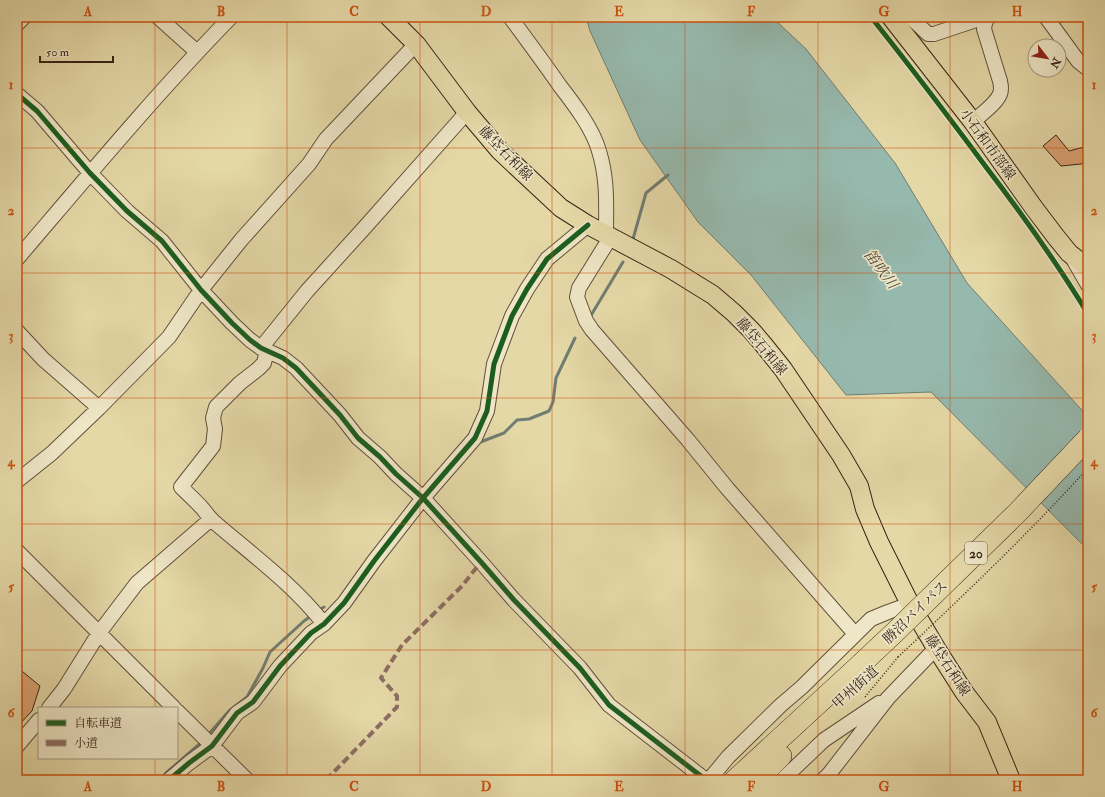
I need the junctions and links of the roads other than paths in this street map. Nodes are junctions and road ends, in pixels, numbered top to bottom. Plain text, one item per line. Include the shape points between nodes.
1 (24, 17) edge
2 (158, 17) edge
3 (231, 17) edge
4 (389, 17) edge
5 (510, 17) edge
6 (891, 17) edge
7 (910, 17) edge
8 (1046, 17) edge
9 (985, 19) edge
10 (17, 24) edge
11 (416, 44) junction
12 (197, 52) junction
13 (1088, 69) edge
14 (17, 94) edge
15 (467, 112) junction
16 (973, 122) junction
17 (90, 173) junction
18 (588, 226) junction
19 (609, 237) junction
20 (1069, 253) junction
21 (17, 259) edge
22 (1088, 268) edge
23 (1088, 284) edge
24 (201, 290) junction
25 (17, 331) edge
26 (264, 349) junction
27 (99, 408) junction
28 (1088, 438) edge
29 (1088, 457) edge
30 (17, 481) edge
31 (423, 498) junction
32 (211, 519) junction
33 (17, 551) edge
34 (910, 604) junction
35 (318, 617) junction
36 (99, 633) junction
37 (855, 634) junction
38 (936, 648) junction
39 (866, 668) junction
40 (888, 698) junction
41 (50, 707) edge
42 (173, 707) edge
43 (178, 712) edge
44 (38, 721) edge
45 (207, 741) junction
46 (17, 746) edge
47 (169, 780) edge
48 (247, 780) edge
49 (707, 780) edge
50 (735, 780) edge
51 (757, 780) edge
52 (782, 780) edge
53 (823, 780) edge
54 (1011, 780) edge

1 - 10 street
2 - 12 street
3 - 12 street
4 - 11 main road, 藤垈石和線
5 - 19 street via 574,104 599,150 605,178
6 - 16 main road, 小石和市部線
7 - 9 street via 928,34
8 - 13 street via 1078,61
9 - 16 street via 984,29 1001,89 996,100
11 - 15 main road, 藤垈石和線
11 - 24 street via 326,139 309,164 241,240
12 - 17 street
14 - 17 street via 37,111
15 - 18 main road, 藤垈石和線 via 500,151 561,208
15 - 26 street via 307,291
16 - 20 main road, 小石和市部線
17 - 21 street
17 - 24 street via 127,211 162,241
18 - 19 main road, 藤垈石和線
18 - 31 street via 547,259 527,289 512,316 494,364 487,411 475,438
19 - 34 main road, 藤垈石和線 via 713,295 751,330 783,369 860,486 865,509
19 - 37 street via 577,297 586,321
20 - 22 main road, 小石和市部線
20 - 23 street
24 - 26 street via 241,332
24 - 27 street via 169,337
25 - 27 street via 43,359
26 - 31 street via 296,368 358,438
26 - 32 street via 264,363 216,407 213,418 213,446 181,487
27 - 30 street via 52,454
28 - 39 highway, 勝沼バイパス / 20, bridge via 894,633
29 - 39 highway, 甲州街道 / 20 via 901,645
31 - 35 street via 344,603
31 - 49 street via 514,600 580,668 609,705
32 - 35 street via 291,588
32 - 36 street via 137,583
33 - 36 street
34 - 37 street via 871,619
34 - 38 main road, 藤垈石和線
35 - 45 street via 311,632 280,666 253,702
36 - 41 street
36 - 42 street
37 - 49 street
38 - 40 street
38 - 54 main road, 藤垈石和線 via 987,722
39 - 50 highway, 勝沼バイパス / 20
39 - 51 highway, 甲州街道 / 20 via 811,728
40 - 52 street via 824,740
40 - 53 street
43 - 45 street
44 - 46 street
45 - 47 street via 189,763
45 - 48 street

